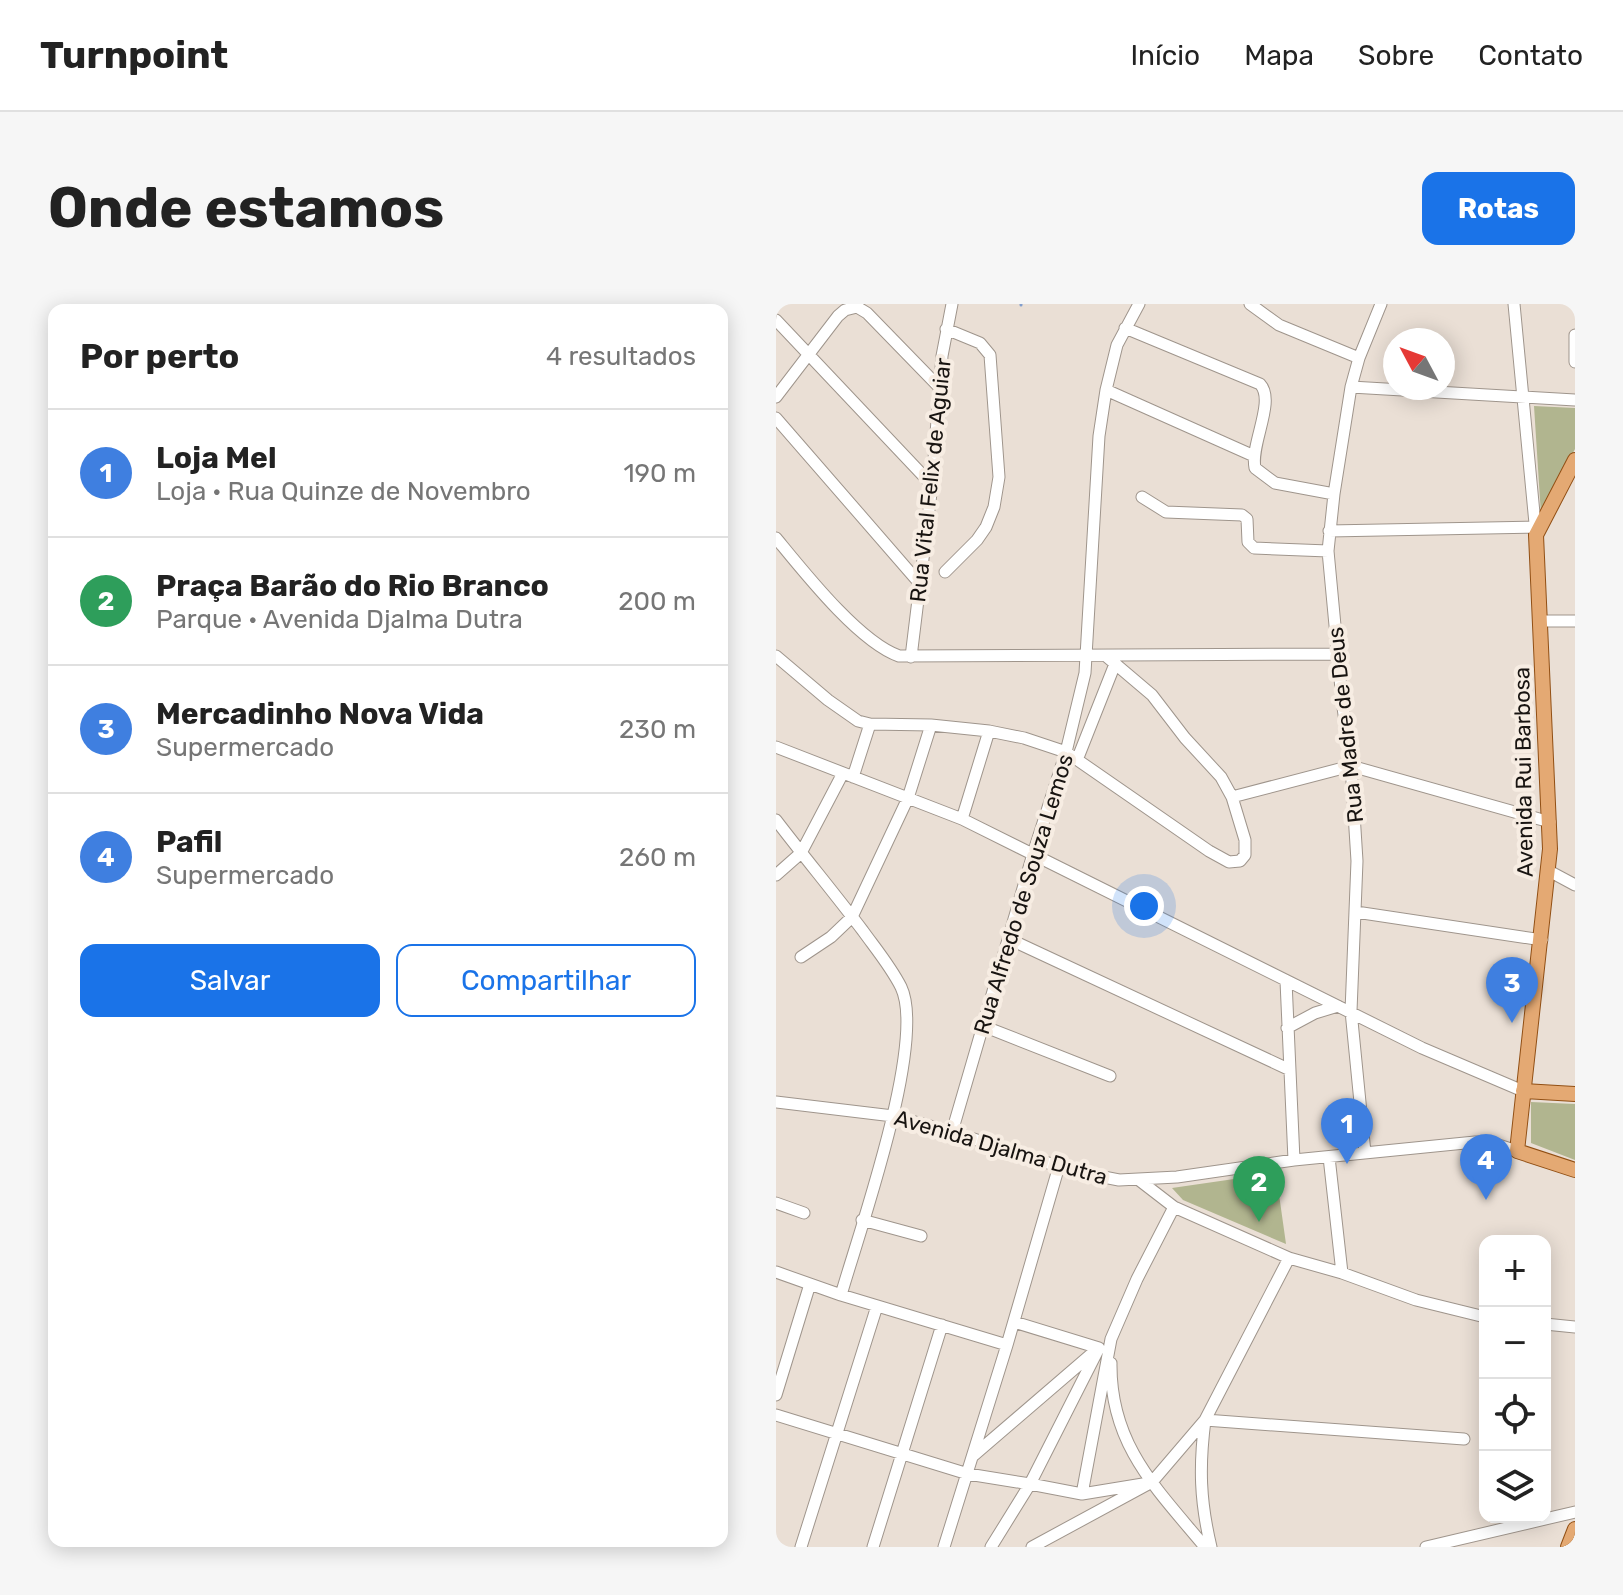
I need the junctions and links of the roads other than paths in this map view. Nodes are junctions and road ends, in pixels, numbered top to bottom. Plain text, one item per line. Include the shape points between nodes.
1 (952, 304) edge
2 (1139, 304) edge
3 (1250, 304) edge
4 (1381, 304) edge
5 (1514, 304) edge
6 (776, 320) edge
7 (1125, 328) junction
8 (946, 329) junction
9 (1575, 335) edge
10 (810, 354) junction
11 (1359, 358) junction
12 (1575, 362) edge
13 (939, 387) junction
14 (1351, 387) junction
15 (1106, 390) junction
16 (776, 397) edge
17 (1522, 398) junction
18 (1575, 400) edge
19 (776, 418) edge
20 (1254, 456) junction
21 (1575, 460) edge
22 (1570, 477) edge
23 (932, 485) junction
24 (1334, 494) junction
25 (1142, 497) dead end
26 (1329, 531) junction
27 (1536, 531) junction
28 (776, 538) edge
29 (1328, 551) junction
30 (945, 572) dead end
31 (921, 585) junction
32 (1540, 621) junction
33 (1575, 621) edge
34 (1338, 654) junction
35 (1088, 655) junction
36 (776, 656) edge
37 (911, 657) junction
38 (1110, 660) junction
39 (870, 724) junction
40 (931, 725) junction
41 (989, 731) junction
42 (776, 747) edge
43 (1066, 752) junction
44 (1077, 760) junction
45 (1351, 766) junction
46 (848, 775) junction
47 (1232, 797) junction
48 (908, 798) junction
49 (962, 819) junction
50 (776, 820) edge
51 (1550, 822) junction
52 (801, 853) junction
53 (1033, 854) junction
54 (1549, 871) junction
55 (776, 875) edge
56 (1575, 885) edge
57 (1356, 912) junction
58 (852, 917) junction
59 (1009, 939) junction
60 (1542, 940) junction
61 (801, 957) dead end
62 (1286, 981) junction
63 (1338, 1006) junction
64 (1351, 1011) junction
65 (983, 1026) junction
66 (1287, 1028) junction
67 (1288, 1069) junction
68 (1110, 1076) dead end
69 (1523, 1091) junction
70 (1575, 1094) edge
71 (776, 1102) edge
72 (893, 1116) junction
73 (952, 1132) junction
74 (1517, 1151) junction
75 (1365, 1153) junction
76 (1329, 1157) junction
77 (1294, 1160) junction
78 (1059, 1166) junction
79 (1575, 1170) edge
80 (1139, 1180) junction
81 (776, 1203) edge
82 (1174, 1207) junction
83 (804, 1213) dead end
84 (862, 1220) junction
85 (921, 1236) dead end
86 (1289, 1258) junction
87 (776, 1272) edge
88 (1342, 1273) junction
89 (810, 1284) junction
90 (841, 1295) junction
91 (877, 1306) junction
92 (1479, 1316) edge
93 (1014, 1322) junction
94 (942, 1325) junction
95 (1551, 1325) edge
96 (1575, 1327) edge
97 (1111, 1339) junction
98 (1007, 1345) junction
99 (1099, 1348) junction
100 (776, 1395) edge
101 (776, 1415) edge
102 (1205, 1420) junction
103 (836, 1435) junction
104 (1464, 1439) dead end
105 (901, 1455) junction
106 (973, 1457) junction
107 (968, 1474) junction
108 (1152, 1482) junction
109 (1030, 1484) junction
110 (1082, 1494) junction
111 (1575, 1512) edge
112 (1575, 1529) edge
113 (801, 1547) edge
114 (873, 1547) edge
115 (944, 1547) edge
116 (991, 1547) edge
117 (1032, 1547) edge
118 (1208, 1547) edge
119 (1426, 1547) edge
120 (1568, 1547) edge

1 - 8 street, Rua Vital Felix de Aguiar
2 - 7 street, Rua Alfredo de Souza Lemos
3 - 11 street via 1279,325
4 - 11 street, Rua Madre de Deus
5 - 17 street
6 - 10 street
7 - 15 street, Rua Alfredo de Souza Lemos
7 - 20 street via 1264,388
8 - 13 street, Rua Vital Felix de Aguiar
8 - 30 street via 980,343 990,355 999,477 986,527
9 - 12 street
10 - 13 street via 838,316 857,307
10 - 16 street
10 - 23 street
11 - 14 street, Rua Madre de Deus
13 - 23 street, Rua Vital Felix de Aguiar
14 - 17 street
14 - 24 street, Rua Madre de Deus
15 - 20 street
15 - 35 street, Rua Alfredo de Souza Lemos
17 - 18 street
17 - 27 street
19 - 31 street
20 - 24 street via 1255,468 1275,483
21 - 22 main road
22 - 27 main road
23 - 31 street, Rua Vital Felix de Aguiar
24 - 26 street, Rua Madre de Deus
25 - 29 street via 1166,512 1242,515 1254,548
26 - 27 street
26 - 29 street, Rua Madre de Deus
27 - 32 main road, Avenida Rui Barbosa
28 - 37 street via 857,626 888,652
29 - 34 street, Rua Madre de Deus
31 - 37 street, Rua Vital Felix de Aguiar
32 - 33 street
32 - 51 main road, Avenida Rui Barbosa
34 - 38 street
34 - 45 street, Rua Madre de Deus
35 - 37 street
35 - 38 street
35 - 43 street, Rua Alfredo de Souza Lemos
36 - 39 street via 843,712
38 - 44 street
38 - 47 street via 1152,695
39 - 40 street
39 - 46 street
40 - 41 street
40 - 48 street
41 - 43 street
41 - 49 street
42 - 46 street
43 - 44 street
43 - 53 street, Rua Alfredo de Souza Lemos
44 - 47 street via 1209,851 1235,863 1244,858 1245,840
45 - 47 street
45 - 51 street
45 - 57 street, Rua Madre de Deus
46 - 48 street
46 - 52 street
48 - 49 street
48 - 58 street
49 - 53 street
50 - 52 street
51 - 54 main road, Avenida Rui Barbosa
52 - 55 street
52 - 58 street
53 - 59 street, Rua Alfredo de Souza Lemos
53 - 62 street
54 - 56 street
54 - 60 main road, Avenida Rui Barbosa
57 - 60 street
57 - 64 street, Rua Madre de Deus
58 - 61 street
58 - 72 street via 906,1002 904,1059
59 - 65 street, Rua Alfredo de Souza Lemos
59 - 67 street
60 - 69 main road, Avenida Rui Barbosa
62 - 63 street
62 - 66 street
63 - 64 street
63 - 66 street
64 - 69 street
64 - 75 street, Rua Madre de Deus
65 - 68 street
65 - 73 street, Rua Alfredo de Souza Lemos
66 - 67 street
67 - 77 street
69 - 70 main road
69 - 74 main road, Avenida Rui Barbosa
71 - 72 street, Avenida Djalma Dutra
72 - 73 street, Avenida Djalma Dutra
72 - 84 street
73 - 78 street, Avenida Djalma Dutra
74 - 75 street via 1475,1142
74 - 79 main road
75 - 76 street
76 - 77 street
76 - 88 street
77 - 80 street
78 - 80 street, Avenida Djalma Dutra via 1090,1176
78 - 93 street
80 - 82 street, Avenida Djalma Dutra
81 - 83 street
82 - 86 street, Avenida Djalma Dutra
82 - 97 street
84 - 85 street
84 - 90 street
86 - 88 street, Avenida Djalma Dutra
86 - 102 street
87 - 89 street
88 - 92 street, Avenida Djalma Dutra
89 - 90 street
89 - 100 street
90 - 91 street
91 - 94 street
91 - 103 street
93 - 98 street
93 - 99 street
94 - 98 street
94 - 105 street
95 - 96 street
97 - 99 street
97 - 108 street via 1113,1400 1134,1458
97 - 110 street
98 - 106 street
99 - 106 street
99 - 109 street
101 - 103 street
102 - 104 street
102 - 108 street
102 - 118 street via 1200,1495
103 - 105 street
103 - 113 street
105 - 107 street
105 - 114 street
106 - 107 street
107 - 109 street
107 - 115 street
108 - 110 street
108 - 117 street
108 - 118 street
109 - 110 street
109 - 116 street
111 - 119 street
112 - 120 main road

